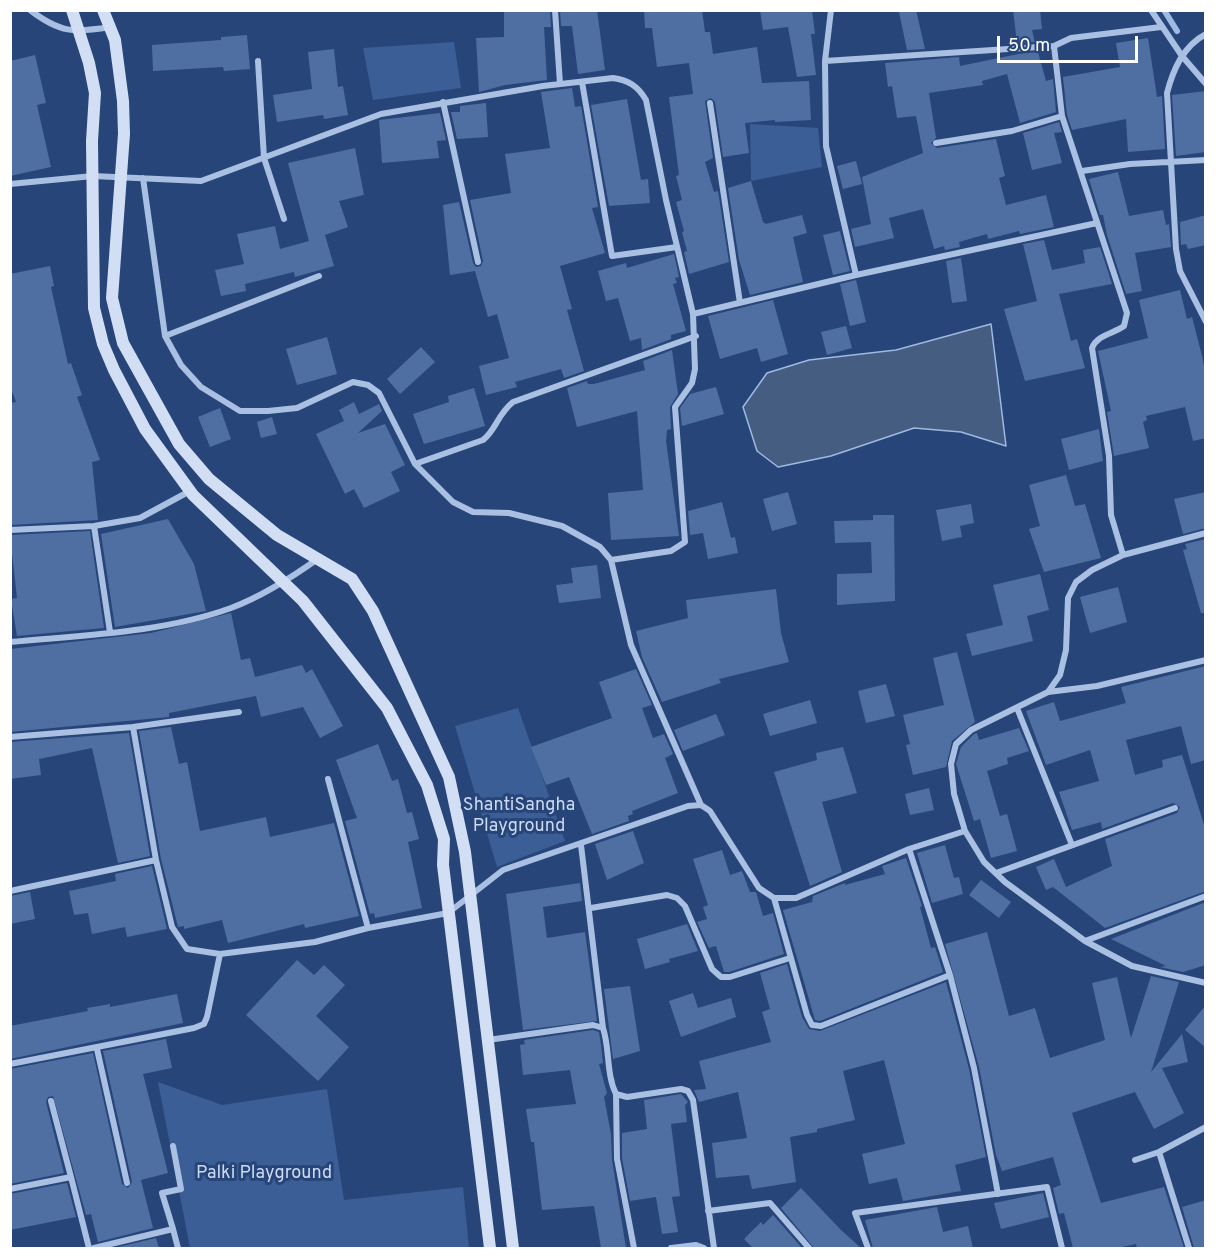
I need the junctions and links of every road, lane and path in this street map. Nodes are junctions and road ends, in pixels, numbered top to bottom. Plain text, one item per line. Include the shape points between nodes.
1 (30, 10) edge
2 (72, 10) edge
3 (103, 10) edge
4 (555, 10) edge
5 (831, 10) edge
6 (1150, 10) edge
7 (111, 27) junction
8 (1161, 27) junction
9 (79, 32) junction
10 (1206, 34) edge
11 (1054, 46) junction
12 (1182, 56) junction
13 (258, 61) dead end
14 (825, 61) junction
15 (582, 82) junction
16 (560, 84) junction
17 (1206, 84) edge
18 (443, 102) junction
19 (710, 103) dead end
20 (1062, 116) junction
21 (936, 143) dead end
22 (264, 158) junction
23 (1170, 160) junction
24 (1206, 160) edge
25 (1082, 171) junction
26 (93, 176) junction
27 (121, 177) junction
28 (143, 178) junction
29 (10, 184) edge
30 (284, 219) dead end
31 (1097, 223) junction
32 (677, 247) junction
33 (477, 262) dead end
34 (856, 275) junction
35 (319, 276) dead end
36 (740, 303) junction
37 (693, 314) junction
38 (1206, 322) edge
39 (165, 336) junction
40 (696, 336) junction
41 (415, 464) junction
42 (190, 491) junction
43 (94, 526) junction
44 (10, 530) edge
45 (1206, 532) edge
46 (1123, 555) junction
47 (319, 558) junction
48 (611, 560) junction
49 (283, 583) junction
50 (110, 632) junction
51 (10, 642) edge
52 (1206, 660) edge
53 (1048, 692) junction
54 (1017, 708) junction
55 (239, 712) dead end
56 (133, 727) junction
57 (10, 737) edge
58 (328, 779) dead end
59 (701, 805) junction
60 (1175, 808) dead end
61 (965, 831) junction
62 (581, 844) junction
63 (1072, 845) junction
64 (909, 849) junction
65 (156, 860) junction
66 (996, 873) junction
67 (10, 891) edge
68 (470, 894) junction
69 (1206, 896) edge
70 (774, 898) junction
71 (591, 908) junction
72 (448, 913) junction
73 (368, 928) junction
74 (1085, 941) junction
75 (220, 954) junction
76 (790, 958) junction
77 (950, 975) junction
78 (1206, 983) edge
79 (603, 1028) junction
80 (487, 1041) junction
81 (97, 1049) junction
82 (10, 1064) edge
83 (616, 1094) junction
84 (51, 1101) dead end
85 (1206, 1126) edge
86 (500, 1142) junction
87 (477, 1145) junction
88 (173, 1146) dead end
89 (1159, 1152) junction
90 (1135, 1160) dead end
91 (71, 1177) junction
92 (128, 1183) dead end
93 (10, 1189) edge
94 (998, 1194) junction
95 (708, 1211) junction
96 (173, 1229) junction
97 (89, 1248) edge
98 (94, 1248) edge
99 (177, 1248) edge
100 (490, 1248) edge
101 (513, 1248) edge
102 (634, 1248) edge
103 (671, 1248) edge
104 (704, 1248) edge
105 (714, 1248) edge
106 (809, 1248) edge
107 (868, 1248) edge
108 (1062, 1248) edge
109 (1189, 1248) edge

1 - 9 street via 47,24
2 - 9 main road
3 - 7 main road
4 - 16 street
5 - 14 street
6 - 8 street
7 - 9 street
7 - 27 main road via 123,101
8 - 11 street via 1071,38
8 - 12 street
9 - 26 main road via 90,63 94,93
10 - 12 street
11 - 14 street
11 - 20 street
12 - 17 street
12 - 23 street via 1167,93
13 - 22 street
14 - 34 street via 826,146
15 - 16 street
15 - 32 street via 622,79 641,91
15 - 32 street via 612,256
16 - 18 street
18 - 22 street via 381,114
18 - 33 street
19 - 36 street
20 - 21 street via 1012,131
20 - 25 street
22 - 28 street via 201,181
22 - 30 street
23 - 24 street
23 - 25 street
23 - 38 street via 1180,271
25 - 31 street
26 - 27 street
26 - 29 street
26 - 42 main road via 94,308 103,344 135,413
27 - 28 street
27 - 47 main road via 112,298 123,343 136,370 179,444 208,479 277,535
28 - 39 street
31 - 34 street
31 - 46 street via 1127,313 1124,326 1102,337 1092,348 1109,456 1111,515
32 - 37 street
34 - 36 street
35 - 39 street
36 - 37 street
37 - 40 street
39 - 41 street via 181,365 201,387 240,411 297,408 353,382 368,385 379,393
40 - 41 street via 513,402 500,413 491,434 483,440
40 - 48 street via 692,383 675,407 685,542 671,552
41 - 48 street via 453,502 473,512 509,513 562,526 600,547
42 - 43 street via 140,518
42 - 49 main road
43 - 44 street
43 - 50 street
45 - 46 street
46 - 53 street via 1076,582 1068,598 1066,650 1060,675
47 - 49 street
47 - 68 main road via 352,579 373,611 435,741 458,811
48 - 59 street via 631,645
49 - 50 street via 217,612
49 - 72 main road via 308,607 372,686 427,785 444,839 442,865
50 - 51 street
52 - 53 street via 1097,686
53 - 54 street
54 - 61 street via 971,730 956,744 951,764 954,794
54 - 63 street
55 - 56 street
56 - 57 street
56 - 65 street
58 - 73 street
59 - 62 street via 688,806
59 - 70 street via 710,811 759,888
60 - 63 street
61 - 64 street
61 - 66 street
62 - 68 street via 503,870
62 - 71 street
63 - 66 street
64 - 70 street via 806,895
64 - 77 street
65 - 67 street
65 - 75 street via 172,927 187,949
66 - 74 street
68 - 72 street
68 - 80 main road
69 - 74 street
70 - 76 street
71 - 76 street via 667,895 677,898 685,906 712,969 721,976 730,977
71 - 79 street
72 - 73 street
72 - 87 main road
73 - 75 street via 315,942
74 - 78 street via 1132,966
75 - 81 street via 204,1024
76 - 77 street via 807,1016 816,1026
77 - 94 street via 974,1068
79 - 80 street via 593,1025
79 - 83 street
80 - 86 main road
81 - 82 street
81 - 92 street
83 - 95 street via 627,1097 688,1091 693,1100
83 - 102 street via 617,1159
84 - 91 street
85 - 89 street
86 - 87 main road
86 - 101 main road
87 - 100 main road
88 - 96 street via 182,1189 162,1193
89 - 90 street
89 - 109 street
91 - 93 street
91 - 97 street
94 - 107 street via 855,1213
94 - 108 street via 1047,1187
95 - 105 street
95 - 106 street via 770,1203
96 - 98 street
96 - 99 street
103 - 104 street

